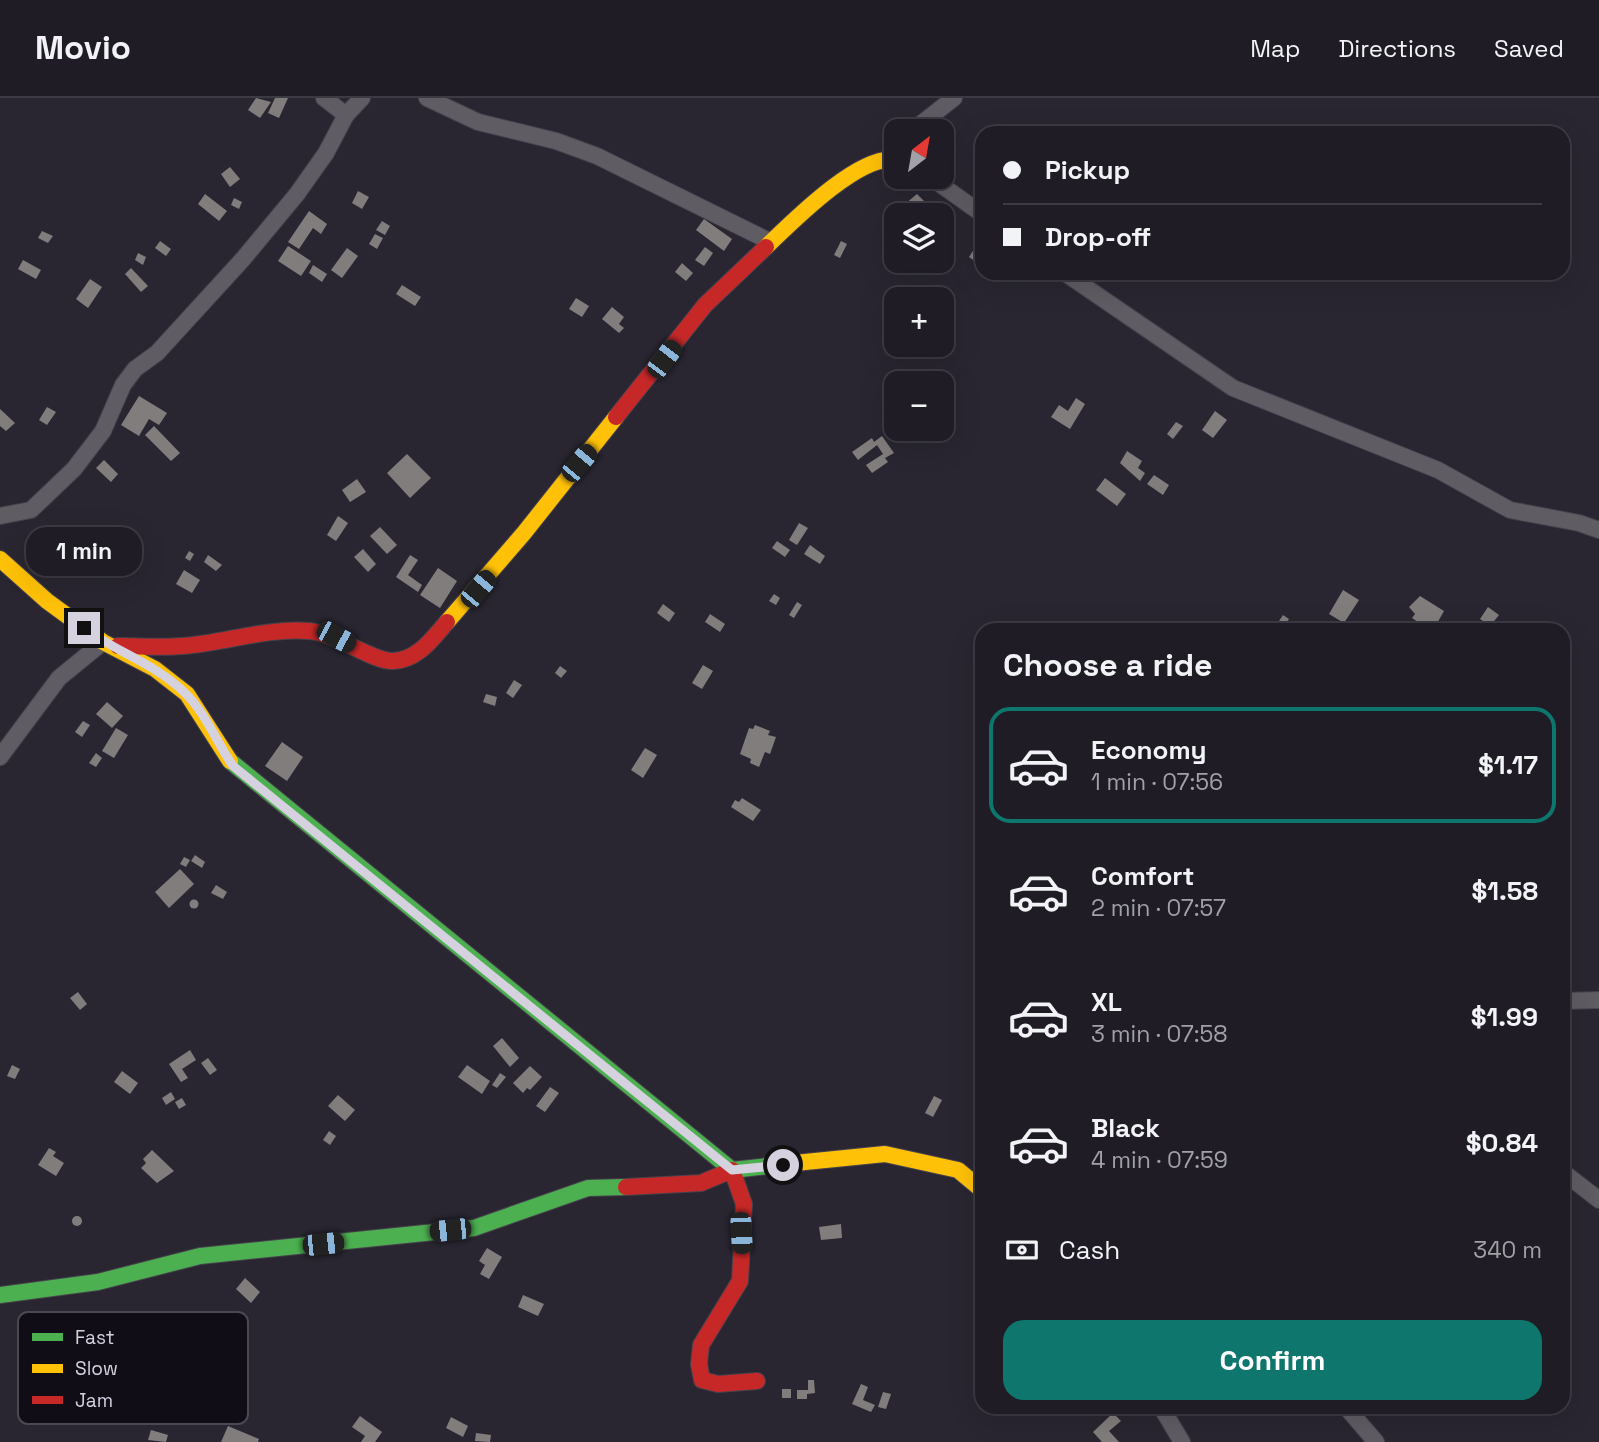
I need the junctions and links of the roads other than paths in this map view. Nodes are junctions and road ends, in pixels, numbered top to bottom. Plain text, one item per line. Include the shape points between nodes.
1 (324, 98) edge
2 (362, 98) edge
3 (427, 98) edge
4 (954, 98) edge
5 (345, 115) junction
6 (927, 119) edge
7 (884, 159) edge
8 (947, 189) edge
9 (975, 209) edge
10 (771, 242) junction
11 (1075, 280) edge
12 (0, 516) edge
13 (1599, 530) edge
14 (0, 559) edge
15 (109, 644) junction
16 (0, 757) edge
17 (1599, 1000) edge
18 (1570, 1001) edge
19 (732, 1170) junction
20 (1570, 1177) edge
21 (975, 1185) edge
22 (1599, 1200) edge
23 (0, 1295) edge
24 (757, 1381) dead end
25 (1165, 1414) edge
26 (1352, 1414) edge
27 (1182, 1442) edge
28 (1376, 1442) edge

1 - 5 street
2 - 5 street
3 - 10 street via 478,122 597,156
4 - 6 street
5 - 12 street via 326,153 251,250 157,353 135,369 103,431 74,469 31,510
7 - 10 street via 849,175
8 - 9 street
10 - 15 street via 705,305 524,533 425,648 407,659 390,662 336,637 310,631 253,632 183,646
11 - 13 street via 1233,388 1438,470 1510,510
14 - 15 street via 47,601
15 - 16 street via 59,678
15 - 19 street via 155,669 187,694 233,766
17 - 18 street
19 - 21 street via 885,1154 958,1170
19 - 23 street via 701,1183 662,1188 588,1188 474,1228 200,1256 98,1282
19 - 24 street via 744,1204 740,1281 701,1345 700,1375 702,1380 718,1384
20 - 22 street
25 - 27 street
26 - 28 street

